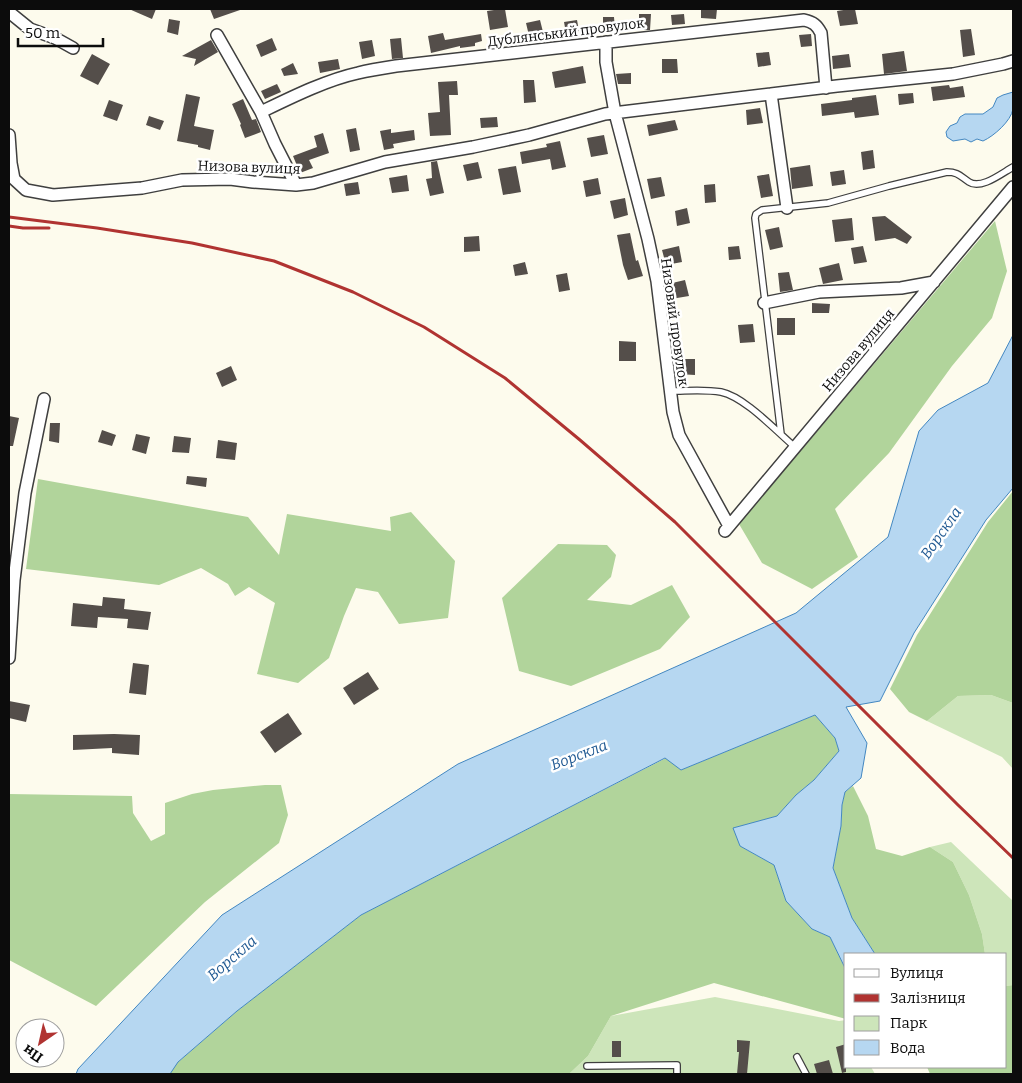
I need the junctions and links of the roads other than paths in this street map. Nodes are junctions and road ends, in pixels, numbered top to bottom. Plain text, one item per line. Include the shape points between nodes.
1 (15, 14) edge
2 (217, 35) dead end
3 (606, 42) junction
4 (73, 48) dead end
5 (1013, 61) edge
6 (826, 88) junction
7 (771, 94) junction
8 (261, 112) junction
9 (615, 113) junction
10 (9, 135) edge
11 (1013, 167) edge
12 (296, 185) junction
13 (1013, 187) edge
14 (787, 208) junction
15 (934, 282) junction
16 (764, 302) junction
17 (670, 391) junction
18 (44, 399) dead end
19 (781, 434) junction
20 (795, 447) junction
21 (727, 529) joint
22 (11, 579) edge
23 (9, 658) edge
24 (797, 1057) dead end
25 (588, 1066) dead end
26 (677, 1074) edge
27 (806, 1074) edge

1 - 4 street via 30,29
2 - 8 street
3 - 6 street, Дублянський провулок via 794,21 813,22 821,33
3 - 8 street, Дублянський провулок via 358,73
3 - 9 street via 606,62
5 - 6 street, Низова вулиця via 953,74
6 - 7 street, Низова вулиця
7 - 9 street, Низова вулиця
7 - 14 street
8 - 12 street
9 - 12 street, Низова вулиця via 492,143 385,162 314,183
9 - 17 street, Низовий провулок via 657,281
10 - 12 street, Низова вулиця via 14,179 26,190 44,194 142,188 182,180 230,179
11 - 14 lane via 982,184 970,183 954,172 947,172 828,203
13 - 15 street, Низова вулиця
14 - 16 lane via 762,210 754,218
15 - 16 street via 900,288 818,292
15 - 20 street, Низова вулиця
16 - 19 lane
17 - 19 lane via 712,390 732,395
17 - 21 street, Низовий провулок via 679,435
18 - 22 street
19 - 20 lane
20 - 21 street, Низова вулиця
22 - 23 street
24 - 27 lane
25 - 26 lane via 677,1065

